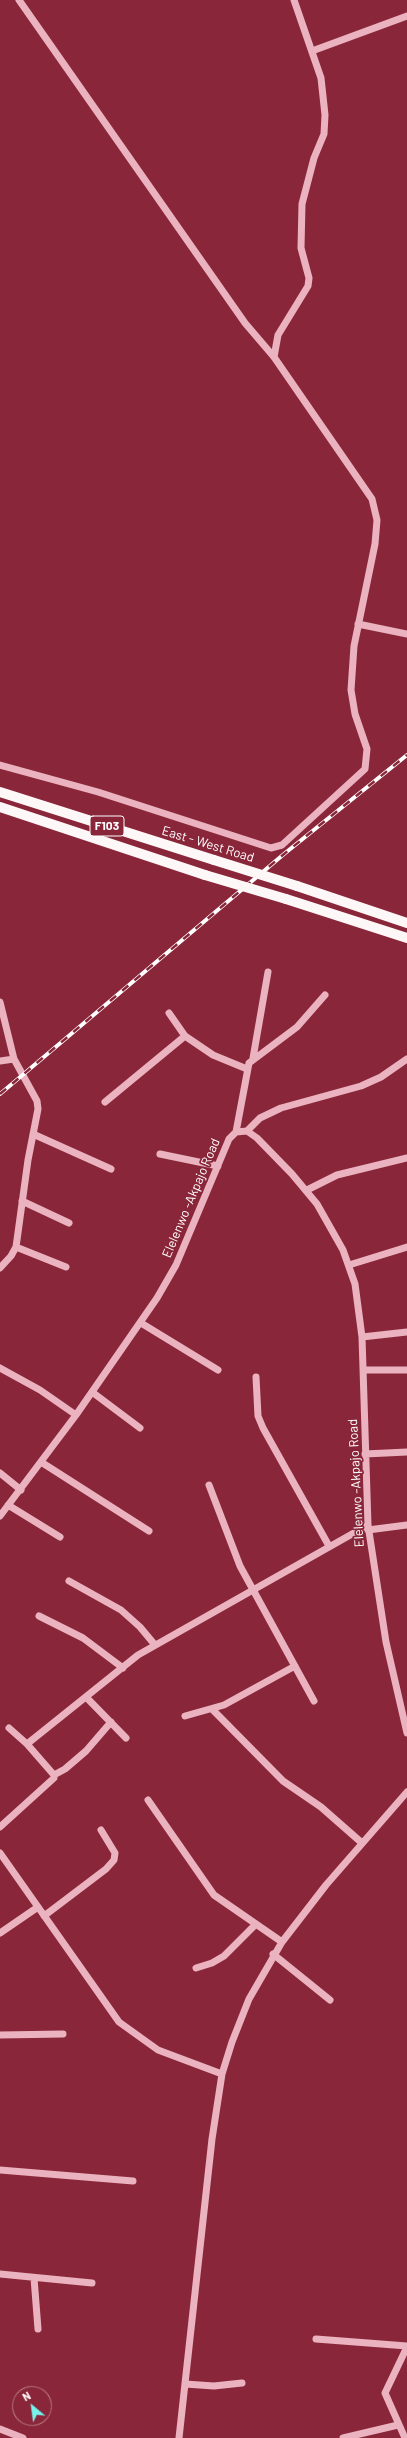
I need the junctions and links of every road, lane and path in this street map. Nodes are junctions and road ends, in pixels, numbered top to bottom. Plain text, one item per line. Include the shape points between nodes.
1 (19, 0) edge
2 (294, 0) edge
3 (407, 16) edge
4 (312, 51) junction
5 (274, 357) junction
6 (358, 624) junction
7 (407, 634) edge
8 (0, 765) edge
9 (0, 792) edge
10 (0, 807) edge
11 (407, 923) edge
12 (407, 938) edge
13 (268, 972) dead end
14 (325, 995) dead end
15 (0, 1002) edge
16 (169, 1013) dead end
17 (185, 1036) junction
18 (253, 1058) junction
19 (14, 1059) junction
20 (407, 1059) edge
21 (0, 1062) edge
22 (247, 1069) junction
23 (105, 1102) dead end
24 (247, 1131) junction
25 (236, 1132) junction
26 (33, 1134) junction
27 (160, 1154) dead end
28 (407, 1158) edge
29 (218, 1166) junction
30 (111, 1169) dead end
31 (307, 1190) junction
32 (22, 1201) junction
33 (69, 1223) dead end
34 (16, 1247) junction
35 (407, 1247) edge
36 (349, 1265) junction
37 (66, 1267) dead end
38 (0, 1268) edge
39 (141, 1323) junction
40 (407, 1332) edge
41 (362, 1337) junction
42 (0, 1368) edge
43 (218, 1370) dead end
44 (363, 1370) junction
45 (407, 1370) edge
46 (256, 1377) dead end
47 (92, 1392) junction
48 (76, 1415) junction
49 (140, 1428) dead end
50 (407, 1452) edge
51 (365, 1454) junction
52 (41, 1462) junction
53 (0, 1473) edge
54 (209, 1485) dead end
55 (21, 1490) junction
56 (8, 1505) junction
57 (0, 1516) edge
58 (407, 1525) edge
59 (368, 1528) junction
60 (148, 1530) dead end
61 (60, 1537) dead end
62 (329, 1546) junction
63 (69, 1581) dead end
64 (253, 1590) junction
65 (39, 1616) dead end
66 (155, 1645) junction
67 (295, 1666) junction
68 (123, 1668) junction
69 (86, 1697) junction
70 (314, 1701) dead end
71 (214, 1710) junction
72 (185, 1716) dead end
73 (111, 1722) junction
74 (9, 1728) dead end
75 (407, 1733) edge
76 (126, 1738) dead end
77 (27, 1744) junction
78 (54, 1775) junction
79 (407, 1792) edge
80 (148, 1800) dead end
81 (0, 1827) edge
82 (101, 1830) dead end
83 (362, 1843) junction
84 (0, 1853) edge
85 (38, 1907) junction
86 (44, 1916) junction
87 (255, 1925) junction
88 (0, 1932) edge
89 (282, 1942) junction
90 (274, 1954) junction
91 (196, 1968) dead end
92 (330, 2000) dead end
93 (63, 2034) dead end
94 (0, 2036) edge
95 (222, 2074) junction
96 (0, 2170) edge
97 (133, 2181) dead end
98 (0, 2274) edge
99 (34, 2278) junction
100 (92, 2283) dead end
101 (38, 2329) dead end
102 (316, 2339) dead end
103 (407, 2346) edge
104 (185, 2384) junction
105 (242, 2384) dead end
106 (398, 2426) junction
107 (0, 2429) edge
108 (23, 2438) edge
109 (179, 2438) edge
110 (343, 2438) edge
111 (405, 2438) edge

1 - 5 street via 245,323
2 - 4 street
3 - 4 street
4 - 5 street via 321,78 325,115 324,134 314,158 302,204 301,248 309,278 308,286 278,335
5 - 6 street via 372,499 377,520 375,544
6 - 7 street
6 - 8 street via 351,690 355,714 367,749 365,769 282,845 271,848 98,792
9 - 11 main road, East - West Road / F103, bridge
10 - 12 main road, F103, bridge
13 - 18 street
14 - 18 street via 297,1027
15 - 19 street
16 - 17 street
17 - 22 street via 213,1055
17 - 23 street
18 - 22 street
19 - 21 street
19 - 26 street via 37,1101 38,1114
20 - 24 street via 381,1077 361,1086 281,1108 260,1118
22 - 25 street
24 - 25 street, Elelenwo -Akpajo Road
24 - 31 street, Elelenwo -Akpajo Road via 258,1138
25 - 29 street, Elelenwo -Akpajo Road via 229,1139
26 - 30 street
26 - 32 street
27 - 29 street
28 - 31 street via 337,1174
29 - 39 street, Elelenwo -Akpajo Road via 176,1265
31 - 36 street, Elelenwo -Akpajo Road via 335,1234
32 - 33 street
32 - 34 street
34 - 37 street
34 - 38 street
35 - 36 street
36 - 41 street, Elelenwo -Akpajo Road via 359,1301
39 - 43 street
39 - 47 street, Elelenwo -Akpajo Road
40 - 41 street
41 - 44 street, Elelenwo -Akpajo Road
42 - 48 street via 40,1390
44 - 45 street
44 - 51 street, Elelenwo -Akpajo Road
46 - 62 street via 258,1416 263,1428
47 - 48 street, Elelenwo -Akpajo Road
47 - 49 street
48 - 52 street, Elelenwo -Akpajo Road
50 - 51 street
51 - 59 street, Elelenwo -Akpajo Road
52 - 55 street, Elelenwo -Akpajo Road
52 - 60 street
53 - 55 street
54 - 64 street via 232,1547
55 - 56 street, Elelenwo -Akpajo Road
56 - 57 street, Elelenwo -Akpajo Road
56 - 61 street
58 - 59 street
59 - 62 street
59 - 75 street, Elelenwo -Akpajo Road via 386,1642
62 - 64 street
63 - 66 street via 121,1610
64 - 66 street
64 - 67 street
65 - 68 street via 83,1638
66 - 68 street
67 - 70 street
67 - 71 street
68 - 69 street
69 - 73 street
69 - 77 street
71 - 72 street
71 - 83 street via 283,1781 321,1807
73 - 76 street
73 - 78 street via 86,1752
74 - 77 street
77 - 78 street
78 - 81 street via 54,1778
79 - 83 street
80 - 87 street via 214,1896
82 - 86 street via 115,1853 114,1860 106,1869
83 - 89 street
84 - 85 street
85 - 86 street
85 - 88 street
86 - 95 street via 119,2022 158,2050
87 - 89 street
87 - 91 street via 224,1956
89 - 90 street
90 - 92 street
90 - 95 street via 249,1999
93 - 94 street
95 - 104 street via 210,2155
96 - 97 street
98 - 99 street
99 - 100 street
99 - 101 street
102 - 103 street
103 - 106 street via 385,2389 386,2398
104 - 105 street
104 - 109 street
106 - 110 street
106 - 111 street
107 - 108 street

